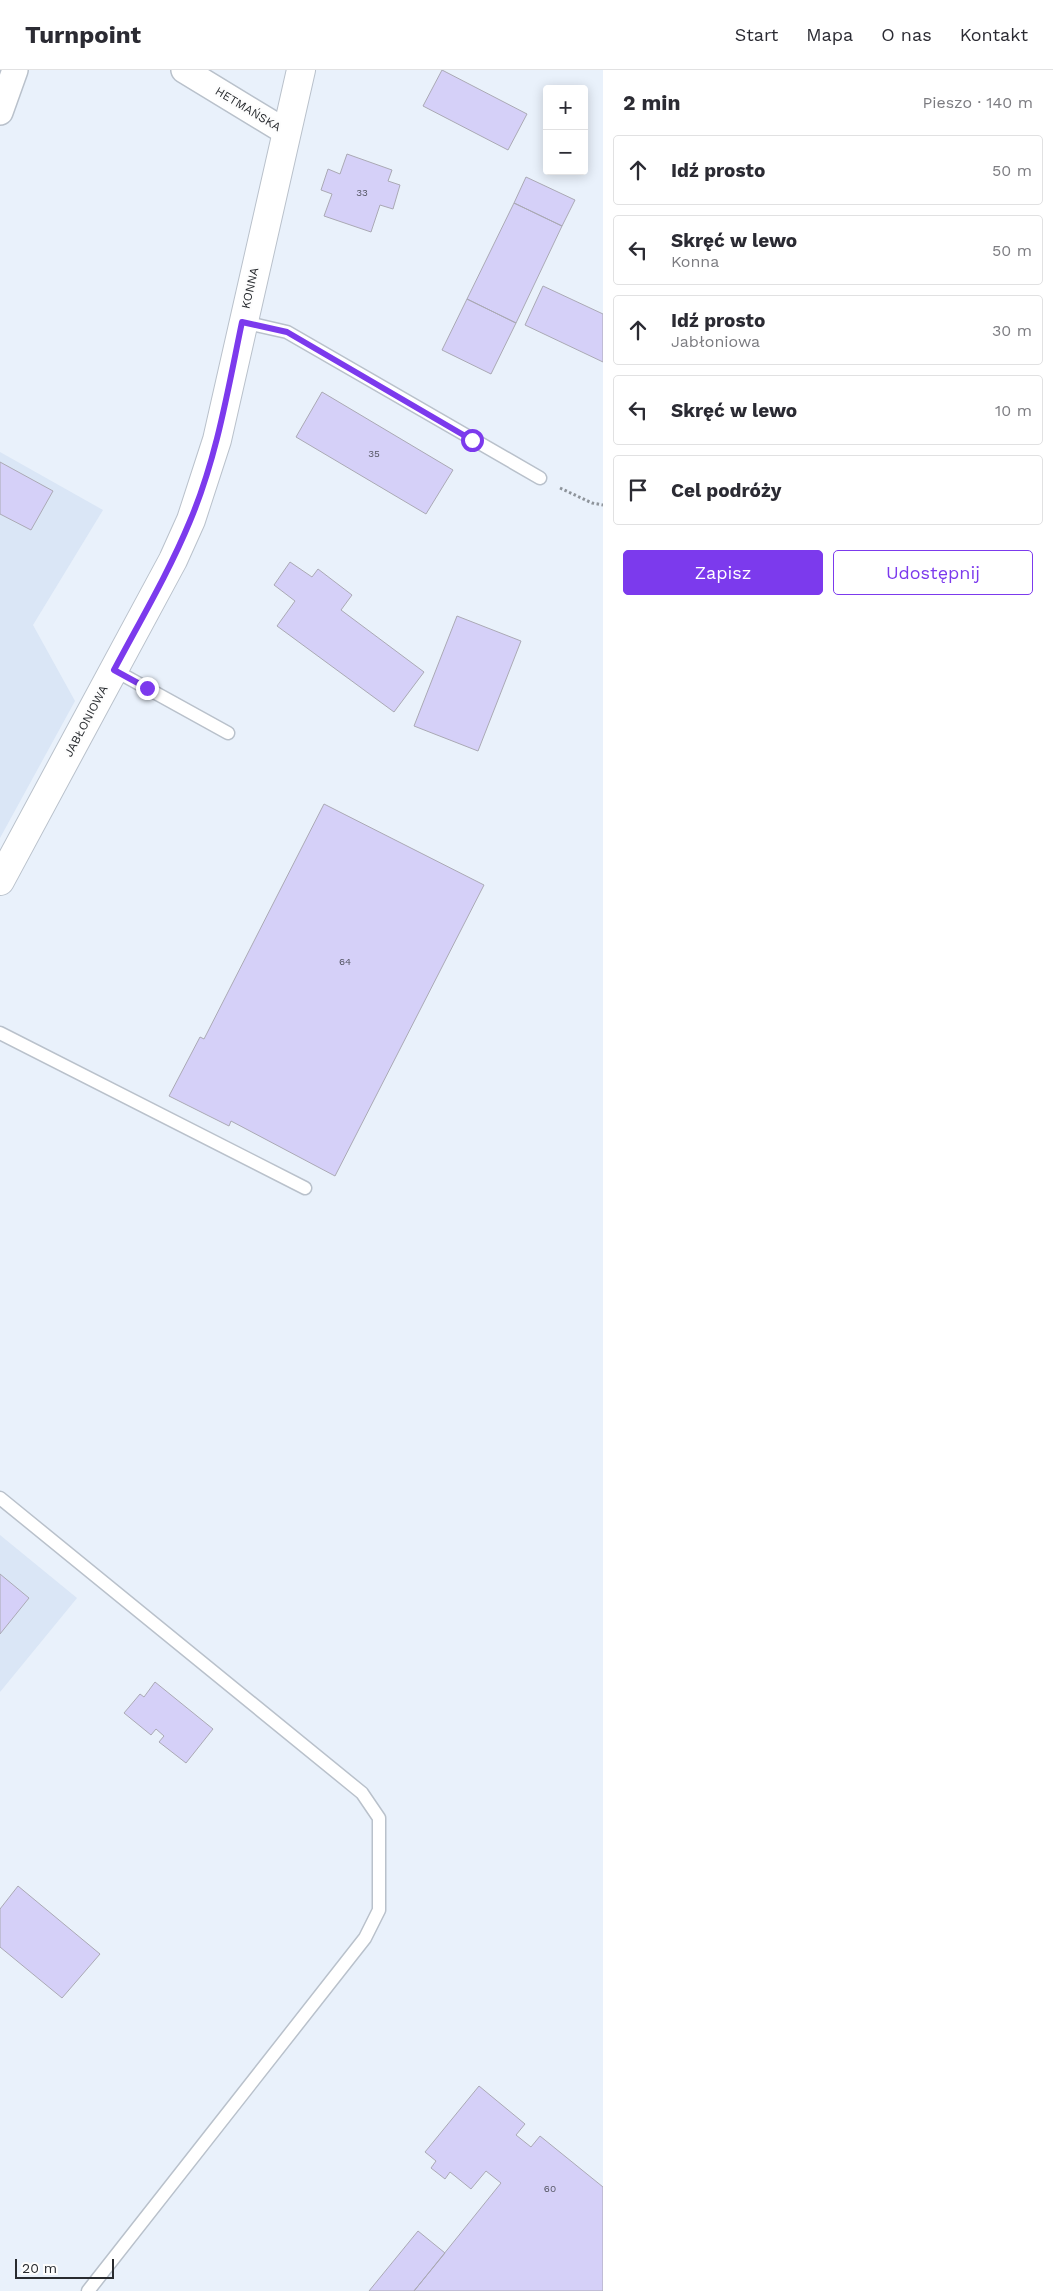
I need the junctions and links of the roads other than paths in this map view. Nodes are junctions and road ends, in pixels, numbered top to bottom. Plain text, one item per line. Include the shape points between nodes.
1 (15, 70) edge
2 (184, 70) edge
3 (301, 70) edge
4 (0, 112) edge
5 (286, 132) junction
6 (242, 322) junction
7 (540, 478) road end
8 (173, 560) joint
9 (114, 670) junction
10 (228, 733) dead end
11 (0, 881) edge
12 (0, 1033) edge
13 (305, 1188) dead end
14 (0, 1498) edge
15 (88, 2291) edge

1 - 4 street
2 - 5 street, HETMAŃSKA
3 - 5 street, KONNA
5 - 6 street, KONNA
6 - 7 lane via 287,332
6 - 8 street, KONNA via 214,449 191,520
8 - 9 street, JABŁONIOWA
9 - 10 lane
9 - 11 street, JABŁONIOWA
12 - 13 lane
14 - 15 lane via 362,1793 379,1818 379,1910 364,1938

